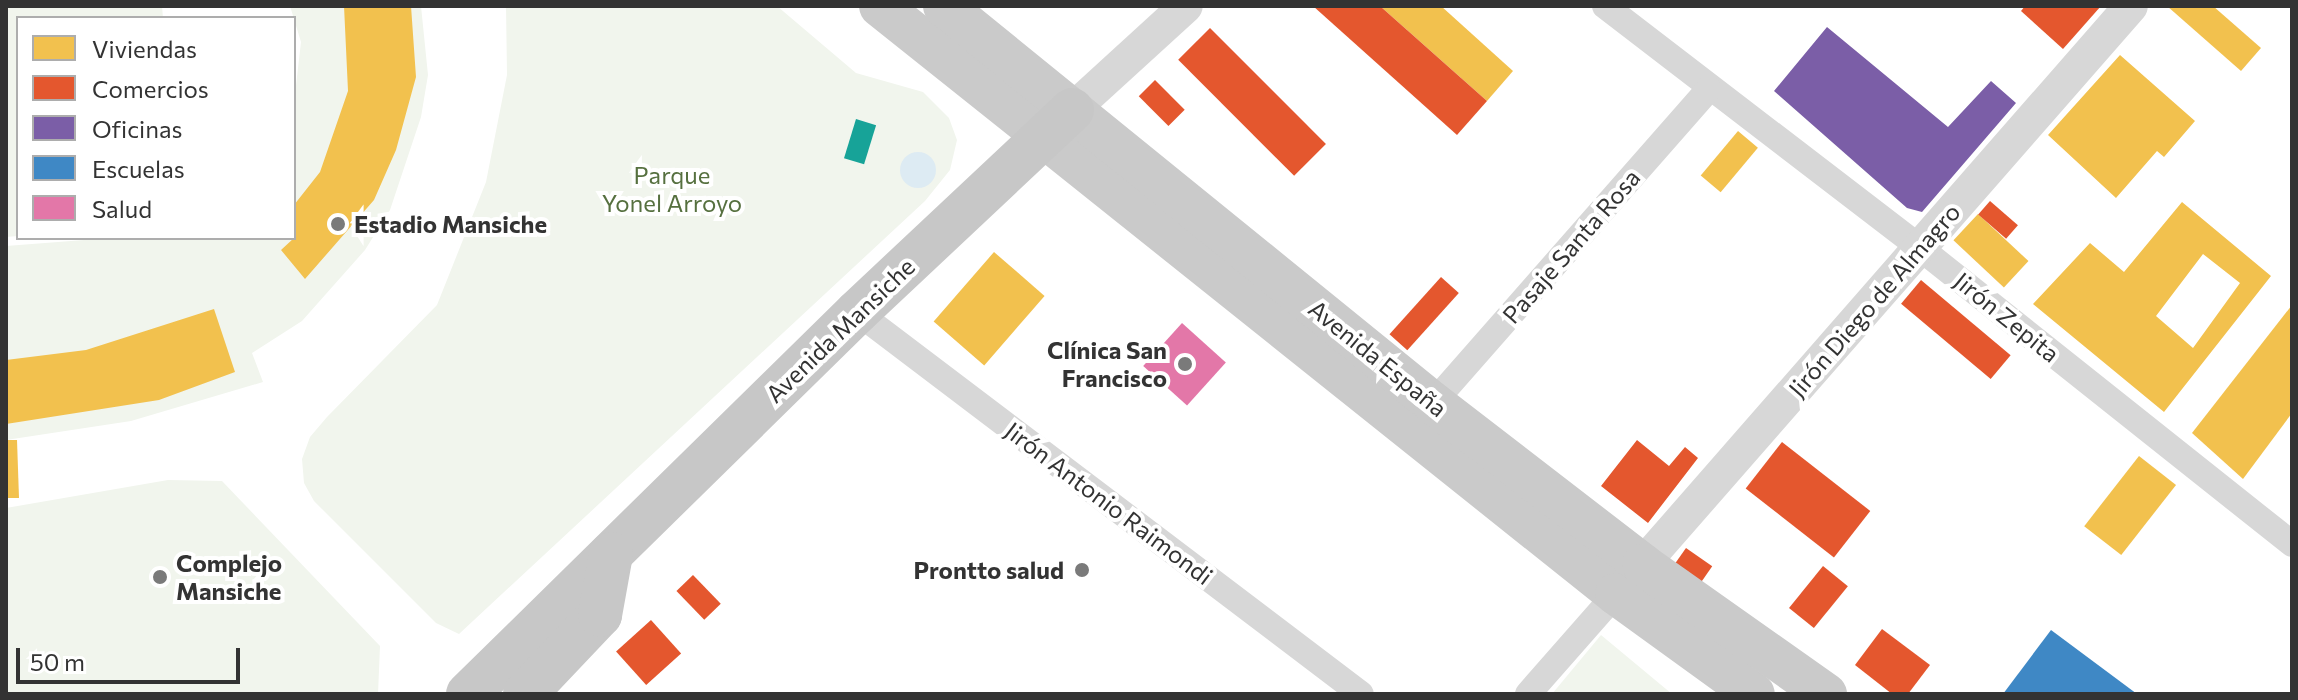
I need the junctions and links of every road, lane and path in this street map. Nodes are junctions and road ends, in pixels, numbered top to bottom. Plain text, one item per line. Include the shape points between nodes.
1 (880, 6) edge
2 (944, 6) edge
3 (1186, 6) edge
4 (1605, 6) edge
5 (2131, 6) edge
6 (1709, 89) junction
7 (1058, 124) junction
8 (1920, 248) junction
9 (857, 312) junction
10 (1433, 403) junction
11 (2292, 544) edge
12 (611, 554) junction
13 (1630, 579) junction
14 (468, 694) edge
15 (525, 694) edge
16 (1361, 694) edge
17 (1528, 694) edge
18 (1754, 694) edge
19 (1826, 694) edge

1 - 7 main road, Avenida España
2 - 7 main road, Avenida España
3 - 7 street
4 - 6 street, Jirón Zepita
5 - 8 street, Jirón Diego de Almagro
6 - 8 street, Jirón Zepita
6 - 10 street, Pasaje Santa Rosa
7 - 9 highway, Avenida Mansiche
7 - 10 main road, Avenida España
7 - 13 main road, Avenida España
8 - 11 street, Jirón Zepita
8 - 13 street, Jirón Diego de Almagro
9 - 12 highway, Avenida Mansiche
9 - 16 street, Jirón Antonio Raimondi
10 - 13 main road, Avenida España
12 - 14 highway, Avenida Mansiche
12 - 15 highway via 600,615
13 - 17 street
13 - 18 main road, Avenida España
13 - 19 main road, Avenida España

